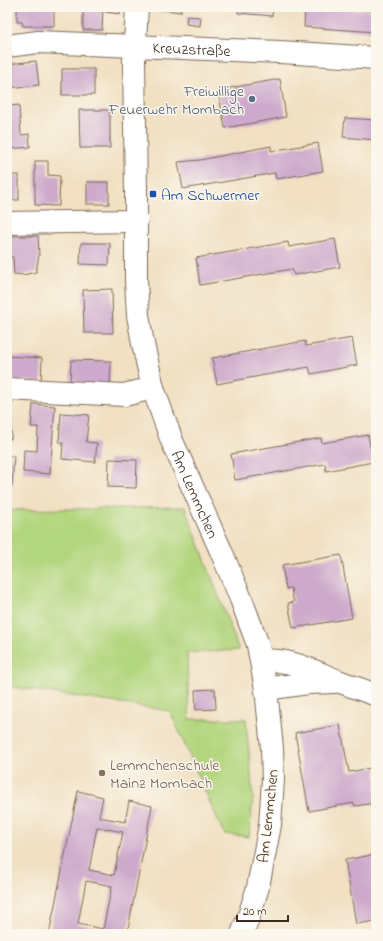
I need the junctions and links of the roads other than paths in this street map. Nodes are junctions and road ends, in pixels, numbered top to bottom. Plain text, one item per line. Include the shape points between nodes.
1 (137, 7) edge
2 (7, 46) edge
3 (134, 46) junction
4 (376, 58) edge
5 (135, 221) junction
6 (7, 223) edge
7 (153, 388) junction
8 (7, 389) edge
9 (262, 661) junction
10 (339, 681) junction
11 (266, 689) junction
12 (376, 695) edge
13 (242, 934) edge

1 - 3 street, Am Lemmchen
2 - 3 street, Kreuzstraße via 38,42
3 - 4 street, Kreuzstraße
3 - 5 street, Am Lemmchen
5 - 6 street
5 - 7 street, Am Lemmchen via 138,315
7 - 8 street via 124,395
7 - 9 street, Am Lemmchen via 172,441 241,599
9 - 10 street via 287,662
9 - 11 street, Am Lemmchen
10 - 11 street
10 - 12 street
11 - 13 street, Am Lemmchen via 273,780 270,825 258,887

